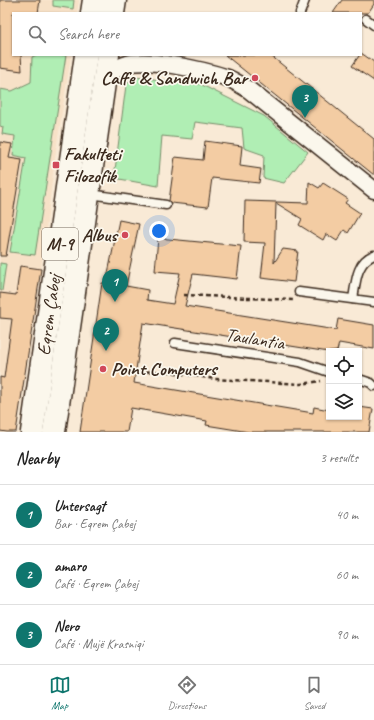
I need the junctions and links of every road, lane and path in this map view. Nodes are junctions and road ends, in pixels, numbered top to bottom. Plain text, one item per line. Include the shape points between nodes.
1 (94, 0) edge
2 (115, 0) edge
3 (305, 0) edge
4 (92, 12) edge
5 (113, 12) edge
6 (300, 12) edge
7 (366, 19) dead end
8 (374, 25) edge
9 (86, 56) edge
10 (108, 56) edge
11 (146, 59) edge
12 (104, 80) junction
13 (374, 190) edge
14 (89, 194) junction
15 (166, 204) dead end
16 (374, 254) edge
17 (184, 295) dead end
18 (298, 296) joint
19 (353, 299) junction
20 (374, 302) edge
21 (176, 343) dead end
22 (326, 371) edge
23 (139, 372) dead end
24 (362, 380) edge
25 (322, 381) dead end
26 (374, 386) edge
27 (32, 432) edge
28 (54, 432) edge

1 - 4 main road
2 - 5 main road
3 - 6 lane
7 - 8 lane
9 - 27 main road, Eqrem Çabej / M-9
10 - 12 main road, Eqrem Çabej / M-9
11 - 12 street via 119,67
11 - 13 street via 208,72 230,79 250,90
12 - 14 main road, Eqrem Çabej / M-9
14 - 15 lane
14 - 28 main road, Eqrem Çabej / M-9
16 - 19 lane via 366,258 359,268
17 - 18 path via 252,300
18 - 19 lane
19 - 20 lane
21 - 22 lane, Taulantia via 300,362
23 - 25 path via 164,370 215,379 301,384
24 - 26 lane

